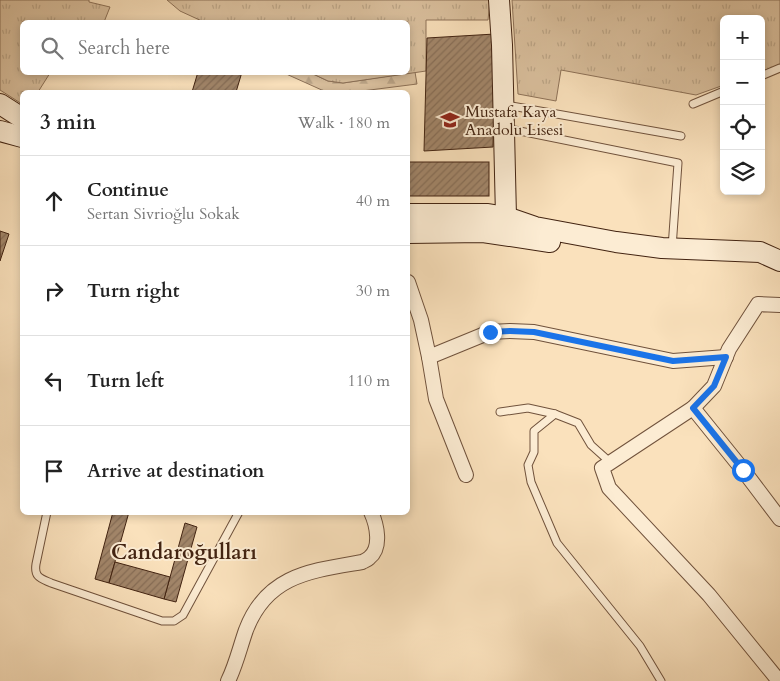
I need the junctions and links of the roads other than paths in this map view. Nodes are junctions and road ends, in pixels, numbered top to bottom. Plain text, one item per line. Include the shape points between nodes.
1 (499, 0) edge
2 (780, 68) edge
3 (765, 74) edge
4 (720, 93) edge
5 (0, 104) edge
6 (693, 104) dead end
7 (503, 105) junction
8 (20, 117) edge
9 (504, 128) junction
10 (0, 131) edge
11 (681, 136) dead end
12 (20, 137) edge
13 (410, 214) edge
14 (505, 226) junction
15 (410, 233) edge
16 (672, 248) junction
17 (780, 261) edge
18 (410, 287) edge
19 (780, 304) edge
20 (429, 356) junction
21 (726, 357) junction
22 (693, 408) junction
23 (500, 412) dead end
24 (555, 414) junction
25 (611, 463) junction
26 (466, 475) dead end
27 (46, 515) edge
28 (237, 515) edge
29 (372, 515) edge
30 (780, 519) edge
31 (228, 681) edge
32 (661, 681) edge
33 (778, 681) edge

1 - 7 main road
2 - 3 lane
4 - 6 lane
5 - 8 main road
7 - 9 main road
7 - 11 lane
9 - 14 main road
9 - 16 lane via 678,163
10 - 12 main road
13 - 14 main road via 488,214
14 - 15 main road via 483,232
14 - 16 main road
14 - 17 main road via 647,259
16 - 17 main road via 760,252
18 - 20 street via 422,320
19 - 21 street via 758,304
20 - 21 street via 490,332 510,331 534,332 673,361
20 - 26 street via 436,399
21 - 22 street via 714,386
22 - 25 street
22 - 30 street
23 - 24 lane via 528,408
24 - 25 lane via 578,423 591,445
24 - 32 lane via 534,431 534,452 528,465 531,482 557,543 640,646
25 - 33 street via 602,468 609,488 709,595
27 - 28 lane via 36,574 51,583 162,621 174,620 183,614
29 - 31 street via 377,543 369,558 297,576 270,593 255,611

